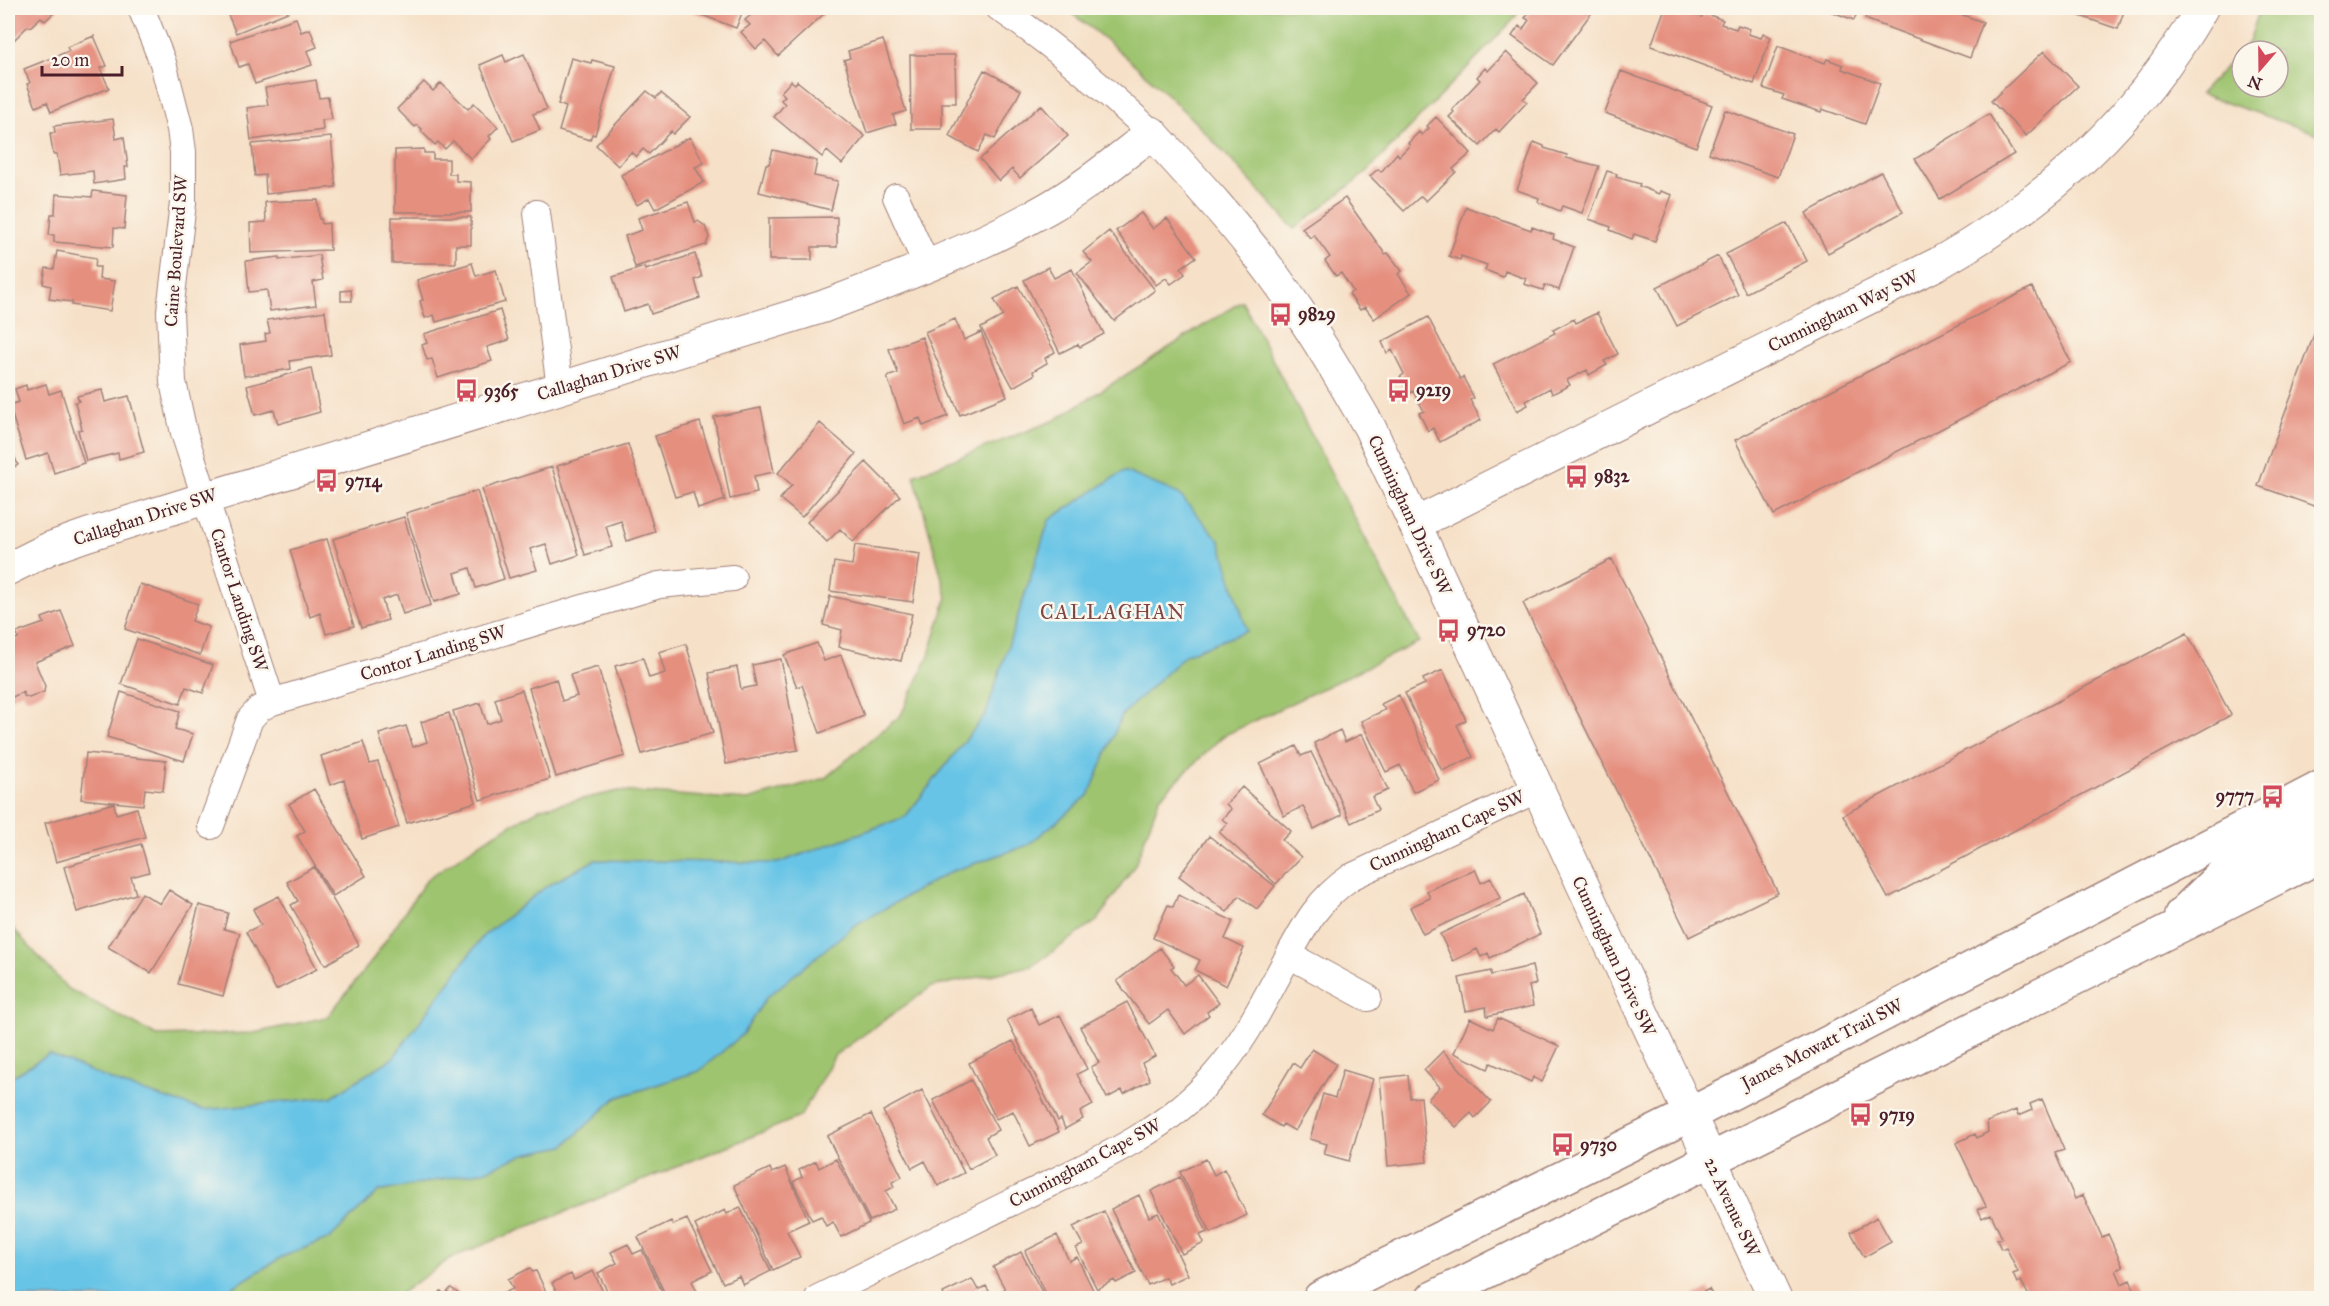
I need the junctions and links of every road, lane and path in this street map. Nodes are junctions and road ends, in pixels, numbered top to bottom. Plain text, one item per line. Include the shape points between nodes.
1 (141, 8) edge
2 (999, 8) edge
3 (2202, 8) edge
4 (1152, 133) junction
5 (896, 197) dead end
6 (537, 213) dead end
7 (927, 266) junction
8 (560, 388) junction
9 (205, 497) junction
10 (1415, 524) junction
11 (8, 569) edge
12 (733, 578) dead end
13 (272, 702) junction
14 (2322, 787) edge
15 (1536, 790) junction
16 (2322, 818) edge
17 (211, 826) dead end
18 (2322, 855) edge
19 (2161, 935) junction
20 (1289, 955) junction
21 (1368, 998) dead end
22 (1689, 1115) junction
23 (1710, 1160) junction
24 (818, 1299) edge
25 (1320, 1299) edge
26 (1433, 1299) edge
27 (1775, 1299) edge

1 - 9 street, Caine Boulevard SW via 163,63 180,129 183,203 170,339 178,407
2 - 4 street, Cunningham Drive SW via 1073,63
3 - 10 street, Cunningham Way SW via 2153,79 2105,137 2062,179 1986,237
4 - 7 street, Callaghan Drive SW via 1071,194 998,234
4 - 10 street, Cunningham Drive SW via 1240,233 1304,319 1370,428
5 - 7 street
6 - 8 street
7 - 8 street, Callaghan Drive SW via 822,307
8 - 9 street, Callaghan Drive SW
9 - 11 street, Callaghan Drive SW via 50,548
9 - 13 street, Cantor Landing SW
10 - 15 street, Cunningham Drive SW
12 - 13 street, Contor Landing SW via 658,585
13 - 17 street, Contor Landing SW via 249,719
14 - 22 main road, James Mowatt Trail SW
15 - 20 street, Cunningham Cape SW via 1350,877 1319,904
15 - 22 street, Cunningham Drive SW
16 - 19 main road via 2221,876
18 - 19 main road
19 - 23 main road
20 - 21 street
20 - 24 street, Cunningham Cape SW via 1236,1049 1205,1086 1165,1121 1110,1154
22 - 23 street, 22 Avenue SW
22 - 25 main road, James Mowatt Trail SW
23 - 26 main road
23 - 27 street, 22 Avenue SW

